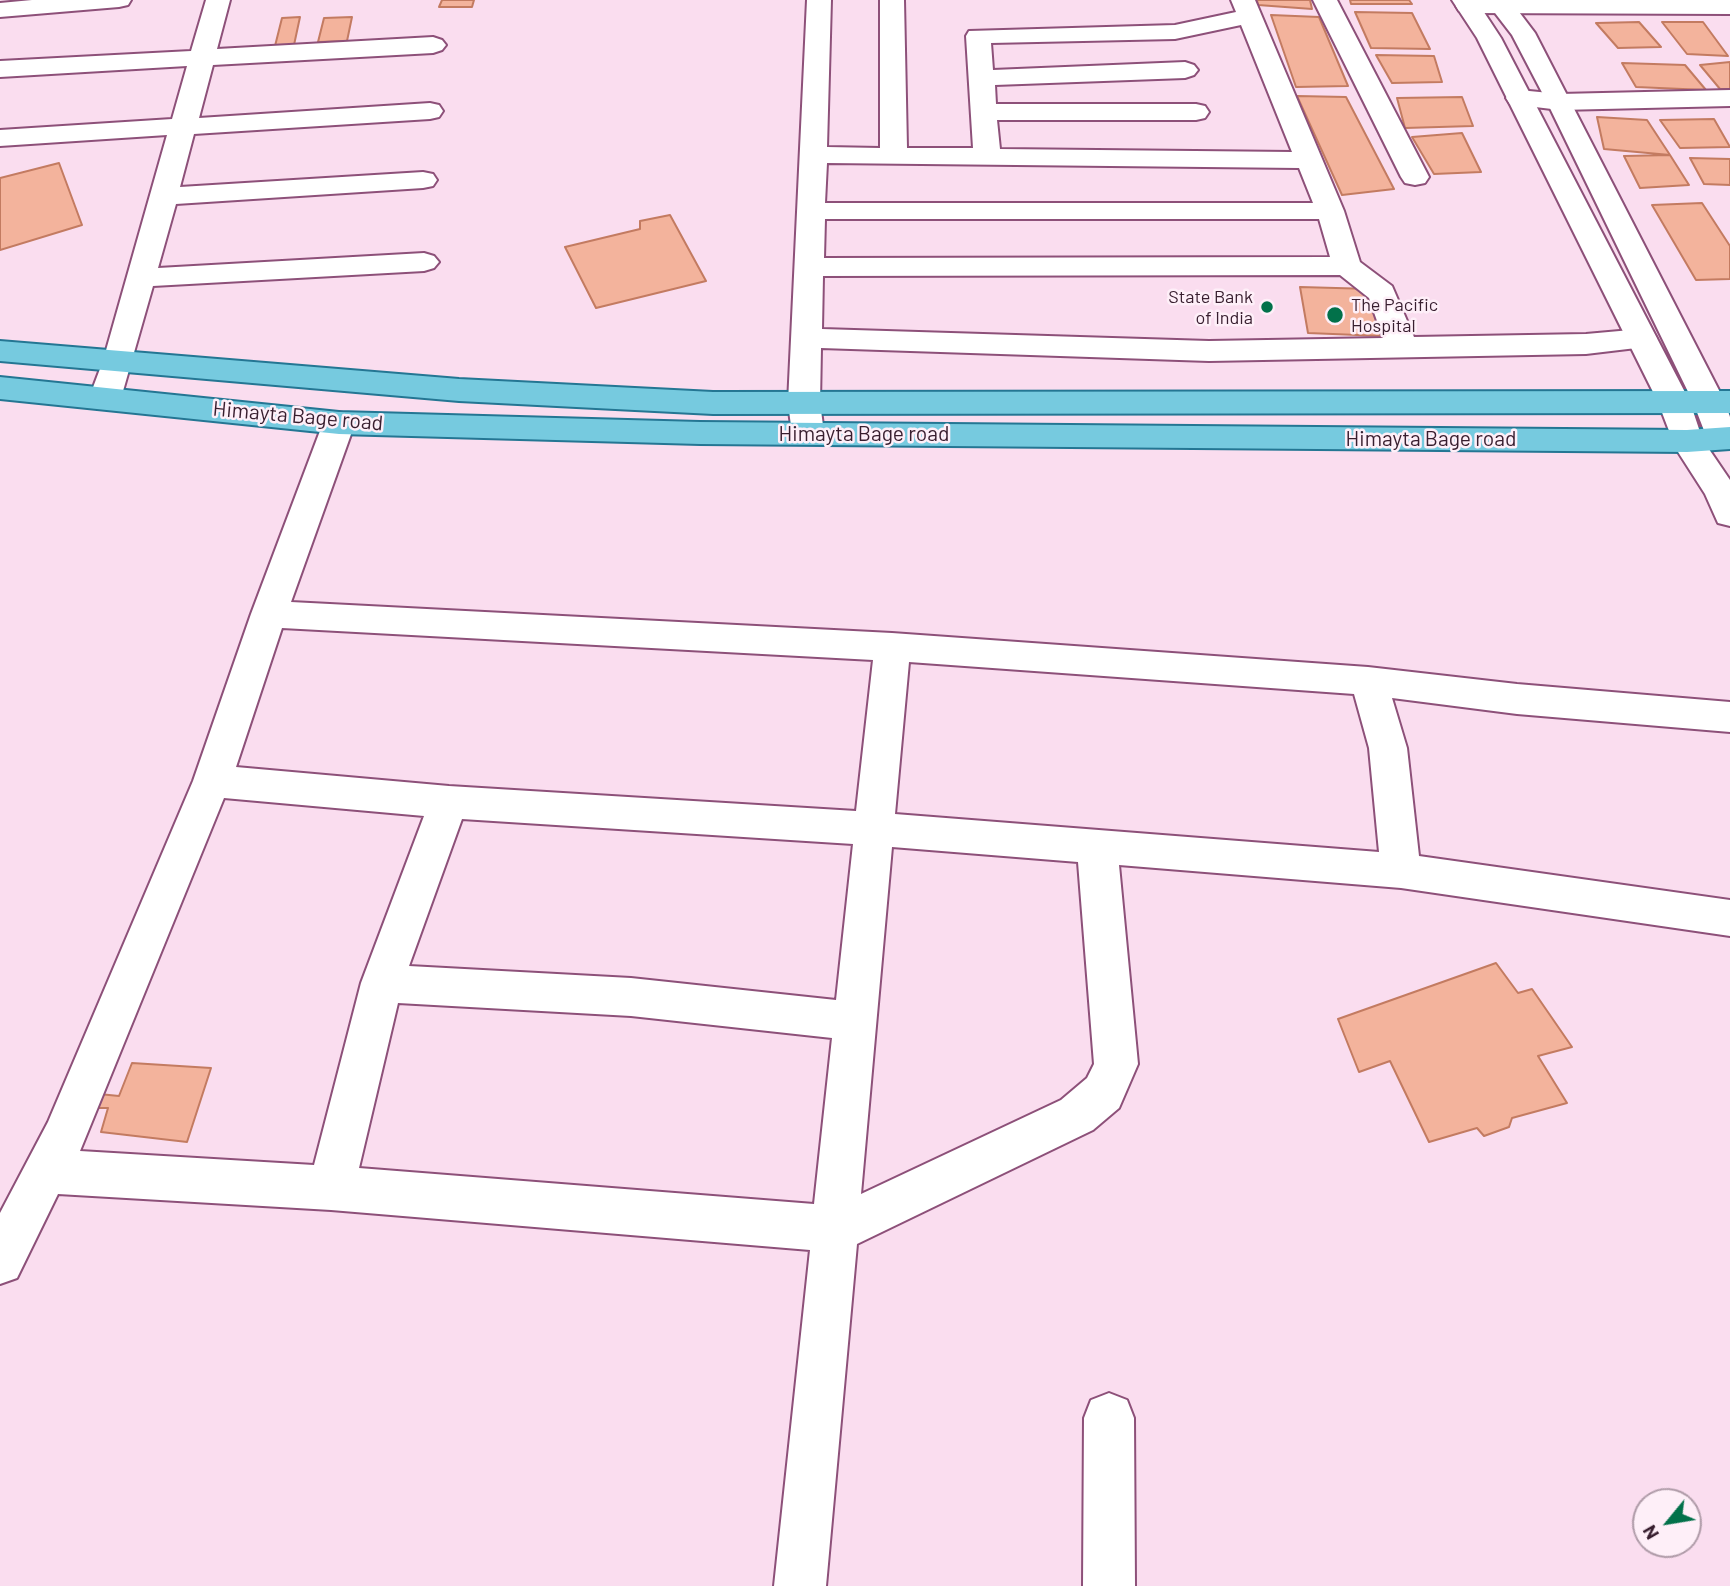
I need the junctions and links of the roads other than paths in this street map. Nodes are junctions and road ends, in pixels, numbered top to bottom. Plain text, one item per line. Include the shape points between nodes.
1 (119, 0) edge
2 (218, 0) edge
3 (819, 0) edge
4 (892, 0) edge
5 (1325, 0) edge
6 (1466, 3) edge
7 (1499, 4) edge
8 (1730, 7) edge
9 (1246, 8) edge
10 (0, 10) edge
11 (1175, 32) junction
12 (433, 45) dead end
13 (200, 57) junction
14 (0, 69) edge
15 (1185, 71) junction
16 (981, 78) junction
17 (1519, 98) junction
18 (1730, 98) edge
19 (1560, 102) junction
20 (430, 111) dead end
21 (984, 112) junction
22 (1196, 112) junction
23 (181, 127) junction
24 (0, 138) edge
25 (814, 155) junction
26 (894, 157) junction
27 (987, 157) junction
28 (1209, 159) junction
29 (1308, 160) junction
30 (1415, 177) dead end
31 (423, 180) dead end
32 (162, 196) junction
33 (811, 211) junction
34 (1330, 211) junction
35 (424, 262) dead end
36 (1347, 266) junction
37 (810, 267) junction
38 (140, 278) junction
39 (807, 338) junction
40 (1642, 339) junction
41 (1402, 347) junction
42 (0, 351) edge
43 (118, 361) junction
44 (0, 388) edge
45 (105, 398) junction
46 (1674, 402) junction
47 (1719, 402) edge
48 (806, 418) junction
49 (339, 423) junction
50 (1726, 438) edge
51 (1687, 441) junction
52 (1725, 503) edge
53 (268, 614) junction
54 (892, 647) junction
55 (1368, 681) junction
56 (1730, 718) edge
57 (212, 781) junction
58 (449, 802) junction
59 (873, 829) junction
60 (1097, 847) junction
61 (1401, 871) junction
62 (1730, 918) edge
63 (382, 983) junction
64 (855, 1021) junction
65 (46, 1171) junction
66 (331, 1188) junction
67 (836, 1229) junction
68 (0, 1261) edge
69 (1109, 1418) dead end
70 (800, 1586) edge
71 (1109, 1586) edge

1 - 10 street
2 - 13 street
3 - 25 street
4 - 26 street
5 - 30 street
6 - 7 street
6 - 17 street
7 - 8 street
7 - 19 street via 1523,33
9 - 11 street
9 - 29 street
11 - 15 street
11 - 16 street via 978,36
12 - 13 street
13 - 14 street
13 - 23 street
15 - 16 street
15 - 22 street
16 - 21 street
17 - 19 street
17 - 40 street
18 - 19 street
19 - 47 street
20 - 23 street
21 - 22 street
21 - 27 street
22 - 28 street
23 - 24 street
23 - 32 street
25 - 26 street
25 - 33 street
26 - 27 street
27 - 28 street
28 - 29 street
29 - 34 street
31 - 32 street
32 - 38 street
33 - 34 street
33 - 37 street
34 - 36 street
35 - 38 street
36 - 37 street
36 - 41 street via 1382,293
37 - 39 street
38 - 43 street
39 - 41 street via 1209,351
39 - 48 street
40 - 41 street
40 - 46 street
42 - 43 main road
43 - 45 street
43 - 48 main road via 459,390 713,403
44 - 45 main road, Himayta Bage road
45 - 49 main road, Himayta Bage road
46 - 47 main road
46 - 48 main road
46 - 51 street
47 - 50 street
48 - 49 main road, Himayta Bage road
48 - 51 main road, Himayta Bage road
49 - 53 street
50 - 51 main road, Himayta Bage road
50 - 52 street
51 - 52 street
53 - 54 street
53 - 57 street
54 - 55 street
54 - 59 street
55 - 56 street
55 - 61 street via 1388,748
57 - 58 street
57 - 65 street
58 - 59 street
58 - 63 street
59 - 60 street
59 - 64 street
60 - 61 street
60 - 67 street via 1115,1064 1103,1093 1077,1115
61 - 62 street
63 - 64 street via 631,997
63 - 66 street
64 - 67 street
65 - 66 street
65 - 68 street
66 - 67 street
67 - 70 street
69 - 71 street

